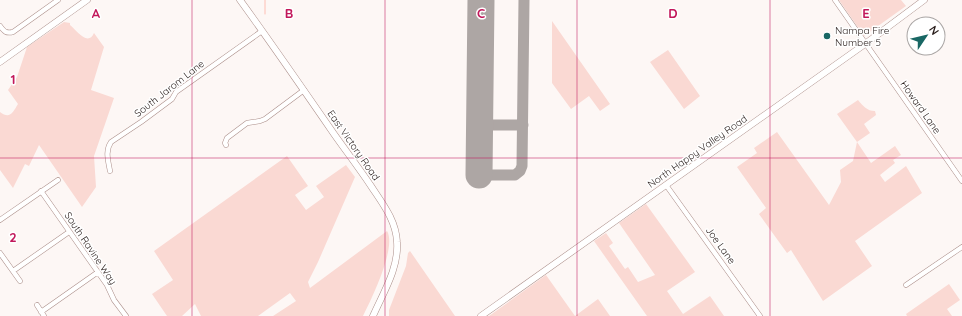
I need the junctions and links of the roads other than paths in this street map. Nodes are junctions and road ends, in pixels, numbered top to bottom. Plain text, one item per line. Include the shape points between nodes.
1 (58, 0) edge
2 (87, 0) edge
3 (240, 0) edge
4 (834, 0) edge
5 (924, 0) edge
6 (0, 26) edge
7 (262, 31) junction
8 (865, 44) junction
9 (0, 62) edge
10 (304, 90) junction
11 (226, 145) dead end
12 (110, 171) dead end
13 (58, 180) dead end
14 (962, 181) edge
15 (666, 185) junction
16 (41, 191) junction
17 (0, 220) edge
18 (69, 232) junction
19 (962, 247) edge
20 (0, 253) edge
21 (13, 271) junction
22 (98, 272) junction
23 (20, 281) dead end
24 (906, 285) dead end
25 (36, 305) dead end
26 (43, 314) edge
27 (126, 316) edge
28 (373, 316) edge
29 (481, 316) edge
30 (760, 316) edge

1 - 6 street via 13,32 5,32
2 - 9 main road
3 - 7 main road, East Victory Road
4 - 8 street, Howard Lane
5 - 8 main road, North Happy Valley Road
7 - 10 main road, East Victory Road
7 - 12 street, South Jarom Lane via 111,142 107,154
8 - 14 street, Howard Lane
8 - 15 main road, North Happy Valley Road
10 - 11 street via 265,119 247,123 227,138
10 - 28 main road, East Victory Road via 388,212 396,230 398,242 394,269
13 - 16 street
15 - 29 main road, North Happy Valley Road
15 - 30 street, Joe Lane
16 - 17 street
16 - 18 street, South Ravine Way
18 - 21 street
18 - 22 street, South Ravine Way
19 - 24 street
20 - 21 street
21 - 23 street
22 - 26 street
22 - 27 street, South Ravine Way
25 - 26 street

